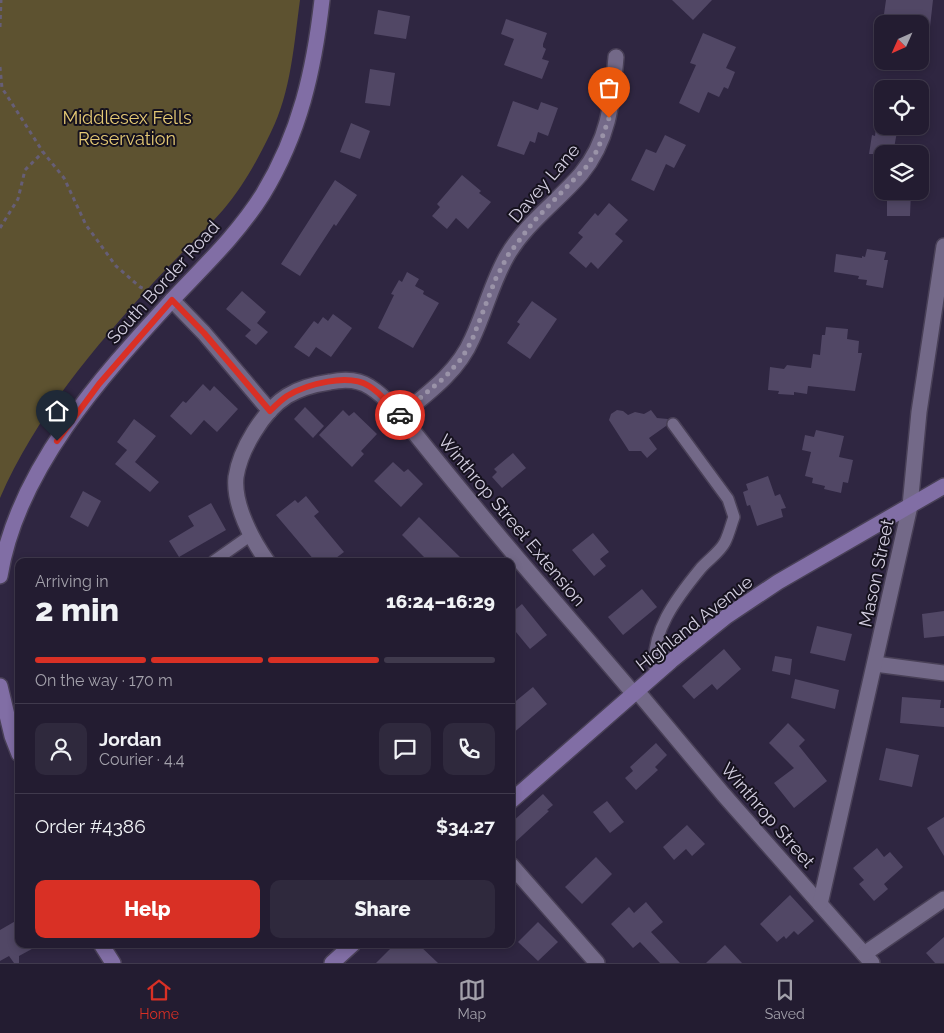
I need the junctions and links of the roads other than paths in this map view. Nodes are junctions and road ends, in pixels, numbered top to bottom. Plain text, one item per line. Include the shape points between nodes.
1 (322, 0) edge
2 (616, 57) dead end
3 (944, 246) edge
4 (172, 300) junction
5 (270, 411) junction
6 (400, 416) junction
7 (673, 424) dead end
8 (944, 486) edge
9 (910, 506) junction
10 (251, 535) junction
11 (218, 558) edge
12 (265, 558) edge
13 (0, 576) edge
14 (875, 664) junction
15 (944, 673) edge
16 (656, 674) junction
17 (0, 686) edge
18 (635, 692) junction
19 (15, 744) edge
20 (515, 797) edge
21 (515, 870) edge
22 (944, 899) edge
23 (820, 904) junction
24 (104, 948) edge
25 (348, 948) edge
26 (868, 959) edge
27 (113, 963) edge
28 (332, 963) edge
29 (597, 963) edge

1 - 4 main road, South Border Road via 302,108 270,181 234,233
2 - 6 street, Davey Lane via 612,107 592,158 534,221 508,255 462,358
3 - 9 street, Mason Street via 917,426
4 - 5 street
4 - 13 main road, South Border Road via 115,363 57,441 13,527
5 - 6 street, Winthrop Street Extension via 303,389 349,380 370,386
5 - 10 street, Winthrop Street Extension via 246,446 236,479 239,506
6 - 18 street, Winthrop Street Extension via 493,530
7 - 16 lane via 728,499 734,516 725,543 674,601 655,646
8 - 9 main road, Highland Avenue
9 - 14 street, Mason Street
9 - 16 main road, Highland Avenue via 752,599
10 - 11 lane
10 - 12 street, Winthrop Street Extension
14 - 15 street
14 - 23 street, Mason Street
16 - 18 main road, Highland Avenue
17 - 19 main road
18 - 20 main road, Highland Avenue
18 - 23 street, Winthrop Street
21 - 29 street
22 - 26 street
23 - 26 street, Winthrop Street
24 - 27 main road
25 - 28 main road

